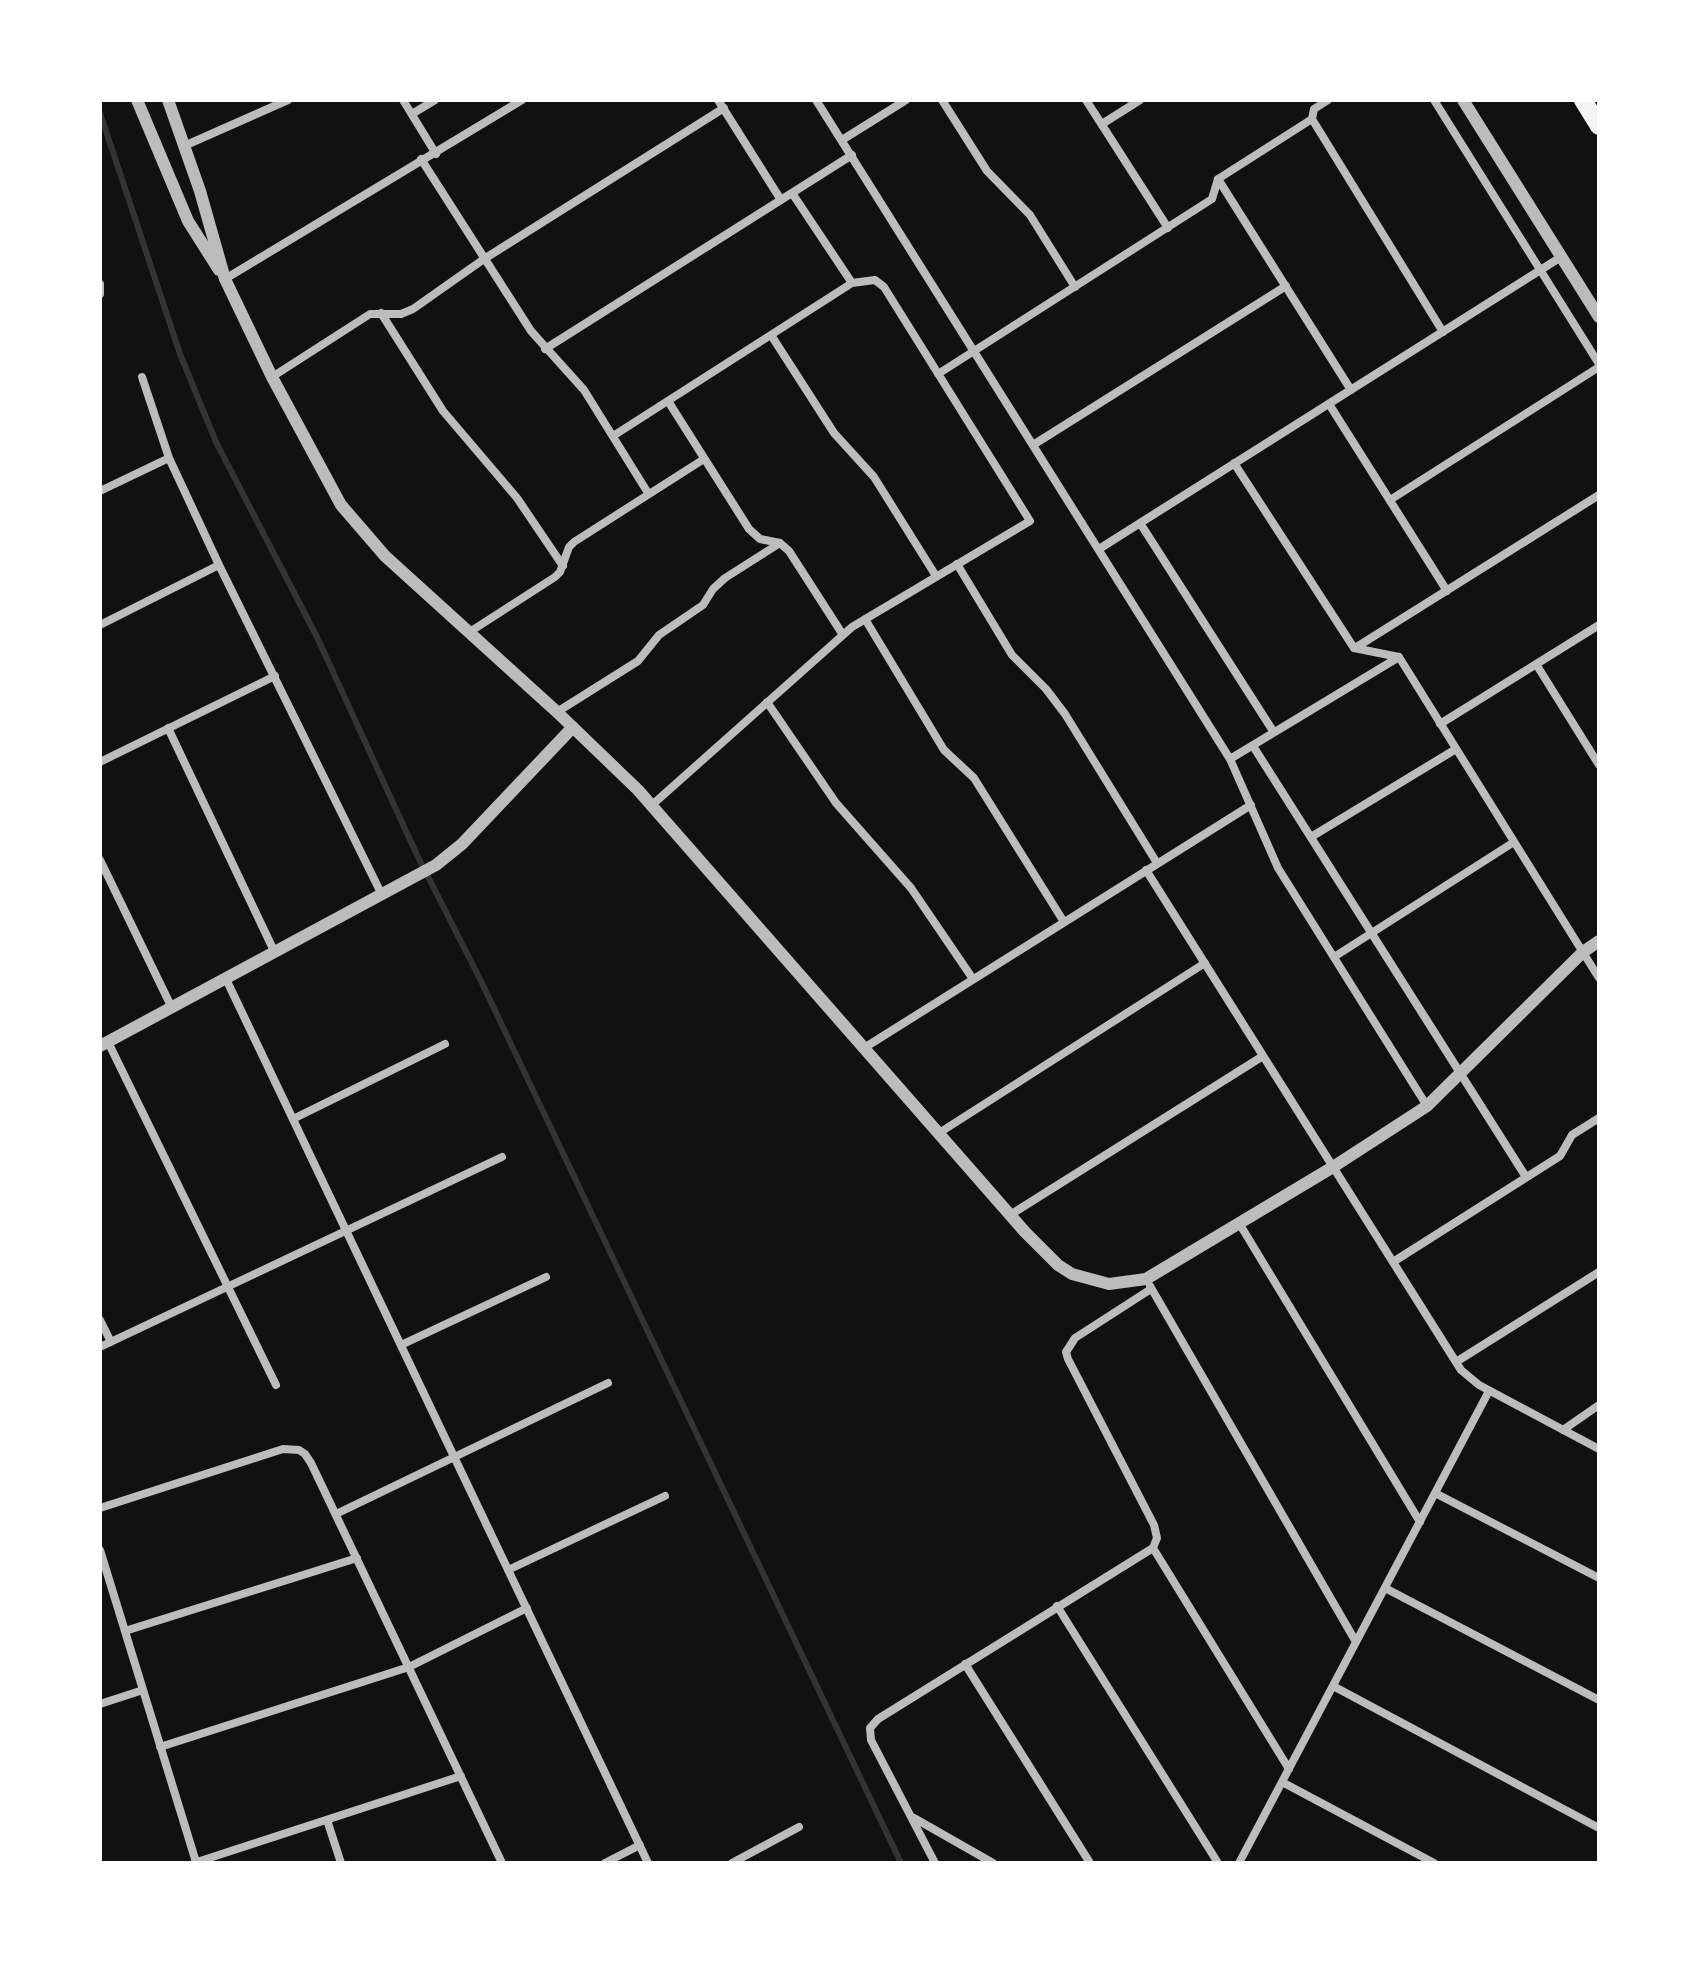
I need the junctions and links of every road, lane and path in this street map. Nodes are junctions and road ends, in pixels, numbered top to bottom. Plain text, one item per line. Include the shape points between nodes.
1 (137, 100) edge
2 (168, 100) edge
3 (288, 100) edge
4 (403, 100) edge
5 (435, 100) edge
6 (522, 100) edge
7 (906, 100) edge
8 (942, 100) edge
9 (1086, 100) edge
10 (1140, 100) edge
11 (1328, 100) edge
12 (1434, 100) edge
13 (1463, 100) edge
14 (1583, 100) edge
15 (817, 101) edge
16 (721, 104) edge
17 (412, 114) junction
18 (1312, 119) junction
19 (1102, 124) junction
20 (1599, 126) edge
21 (842, 140) junction
22 (184, 146) junction
23 (436, 154) junction
24 (852, 155) junction
25 (421, 159) junction
26 (1218, 179) junction
27 (792, 193) junction
28 (781, 200) junction
29 (1168, 228) junction
30 (1561, 257) junction
31 (484, 259) junction
32 (1541, 270) junction
33 (225, 279) junction
34 (852, 283) junction
35 (100, 284) edge
36 (1286, 286) junction
37 (1075, 287) junction
38 (100, 293) edge
39 (381, 313) junction
40 (1599, 317) edge
41 (1443, 332) junction
42 (771, 335) junction
43 (545, 349) junction
44 (974, 351) junction
45 (1599, 366) edge
46 (938, 374) junction
47 (142, 377) dead end
48 (272, 377) junction
49 (1351, 390) junction
50 (668, 401) junction
51 (1329, 404) junction
52 (613, 436) junction
53 (1033, 445) junction
54 (169, 458) junction
55 (704, 459) junction
56 (1234, 463) junction
57 (100, 491) edge
58 (648, 493) junction
59 (1599, 495) edge
60 (1390, 500) junction
61 (1140, 523) junction
62 (780, 543) junction
63 (1099, 549) junction
64 (957, 564) junction
65 (219, 565) junction
66 (563, 566) junction
67 (936, 576) junction
68 (1447, 591) junction
69 (865, 619) junction
70 (100, 625) edge
71 (1599, 625) edge
72 (468, 633) junction
73 (843, 635) junction
74 (1354, 648) junction
75 (1399, 657) junction
76 (1536, 664) junction
77 (275, 676) junction
78 (767, 702) junction
79 (557, 712) junction
80 (1440, 724) junction
81 (573, 727) junction
82 (168, 728) junction
83 (1273, 731) junction
84 (1253, 746) junction
85 (1456, 749) junction
86 (1230, 759) junction
87 (100, 762) edge
88 (1599, 765) edge
89 (652, 805) junction
90 (1251, 805) junction
91 (1311, 837) junction
92 (1514, 842) junction
93 (100, 860) edge
94 (1157, 863) junction
95 (1146, 870) junction
96 (383, 896) junction
97 (1064, 922) junction
98 (1372, 933) junction
99 (1599, 941) edge
100 (1583, 952) junction
101 (275, 953) junction
102 (1334, 957) junction
103 (1205, 963) junction
104 (1599, 978) edge
105 (226, 979) junction
106 (973, 979) junction
107 (172, 1008) junction
108 (104, 1044) edge
109 (445, 1044) dead end
110 (864, 1048) junction
111 (1263, 1056) junction
112 (1461, 1074) junction
113 (1427, 1106) junction
114 (1599, 1118) edge
115 (293, 1119) junction
116 (939, 1133) junction
117 (502, 1157) dead end
118 (1333, 1167) junction
119 (1526, 1177) junction
120 (1010, 1215) junction
121 (1239, 1223) junction
122 (346, 1231) junction
123 (1393, 1262) junction
124 (1599, 1272) edge
125 (546, 1277) dead end
126 (1148, 1284) junction
127 (228, 1287) junction
128 (100, 1320) edge
129 (111, 1342) junction
130 (401, 1345) junction
131 (100, 1347) edge
132 (1456, 1362) junction
133 (608, 1383) dead end
134 (276, 1385) dead end
135 (1489, 1391) junction
136 (1599, 1405) edge
137 (1563, 1430) junction
138 (1599, 1449) edge
139 (454, 1457) junction
140 (1435, 1493) junction
141 (665, 1496) dead end
142 (100, 1508) edge
143 (336, 1514) junction
144 (1420, 1522) junction
145 (1153, 1548) junction
146 (100, 1550) edge
147 (357, 1558) junction
148 (508, 1570) junction
149 (1599, 1578) edge
150 (1385, 1588) junction
151 (1057, 1606) junction
152 (527, 1608) junction
153 (125, 1631) junction
154 (1356, 1642) junction
155 (965, 1664) junction
156 (409, 1667) junction
157 (1333, 1686) junction
158 (143, 1690) junction
159 (1599, 1700) edge
160 (100, 1704) edge
161 (160, 1747) junction
162 (1289, 1769) junction
163 (461, 1776) junction
164 (1282, 1782) junction
165 (913, 1817) junction
166 (327, 1820) junction
167 (799, 1827) dead end
168 (1599, 1828) edge
169 (640, 1845) junction
170 (195, 1863) edge
171 (341, 1863) edge
172 (502, 1863) edge
173 (605, 1863) edge
174 (648, 1863) edge
175 (732, 1863) edge
176 (935, 1863) edge
177 (993, 1863) edge
178 (1090, 1863) edge
179 (1218, 1863) edge
180 (1239, 1863) edge
181 (1434, 1863) edge

1 - 33 street via 188,221
2 - 22 street
3 - 22 street
4 - 17 street
5 - 17 street
6 - 23 street
7 - 21 street
8 - 37 street via 987,171 1030,215
9 - 19 street
10 - 19 street
11 - 18 street via 1314,109
12 - 32 street
13 - 30 street
14 - 20 highway
15 - 21 street
16 - 28 street
16 - 31 street
17 - 23 street
18 - 26 street
18 - 41 street
19 - 29 street
21 - 24 street
22 - 33 street
23 - 25 street
24 - 27 street
24 - 44 street
25 - 31 street
25 - 33 street
26 - 29 street via 1212,199
26 - 36 street
27 - 28 street
27 - 34 street
28 - 43 street
29 - 37 street
30 - 32 street
30 - 40 street
31 - 39 street via 413,309
31 - 43 street
32 - 41 street
32 - 45 street
33 - 48 street
34 - 42 street
34 - 46 street via 880,283
35 - 38 street
36 - 49 street
36 - 53 street
37 - 44 street
39 - 48 street via 370,314
39 - 66 street via 443,411 517,498
41 - 49 street
42 - 50 street
42 - 67 street via 834,433 874,477
43 - 52 street via 574,377
44 - 46 street
44 - 53 street
45 - 60 street
46 - 64 street via 1030,521
47 - 54 street
48 - 72 street via 341,505 385,556
49 - 51 street
50 - 52 street
50 - 55 street
51 - 56 street
51 - 60 street
52 - 58 street
53 - 63 street
54 - 57 street
54 - 65 street
55 - 58 street
55 - 62 street via 754,534
56 - 61 street
56 - 74 street
58 - 66 street via 574,542
59 - 68 street
60 - 68 street
61 - 63 street
61 - 83 street
62 - 73 street via 794,556
62 - 79 street via 725,578 698,610 659,635 638,661
63 - 86 street
64 - 67 street
64 - 94 street via 1012,655 1065,714
65 - 70 street
65 - 77 street
66 - 72 street via 555,577
67 - 69 street
68 - 74 street
69 - 73 street
69 - 97 street via 944,750 974,778
71 - 76 street
72 - 79 street
73 - 78 street
74 - 75 street
75 - 80 street
75 - 83 street
76 - 80 street
76 - 88 street
77 - 82 street
77 - 96 street
78 - 89 street
78 - 106 street via 819,780 904,878
79 - 81 street
80 - 85 street
81 - 89 street
81 - 96 street via 462,844
82 - 87 street
82 - 101 street
83 - 84 street
84 - 86 street
84 - 91 street
85 - 91 street
85 - 92 street
86 - 90 street
89 - 110 street
90 - 94 street
90 - 102 street via 1278,868
91 - 98 street
92 - 98 street
92 - 100 street
93 - 107 street
94 - 95 street
95 - 97 street
95 - 103 street
96 - 101 street
97 - 106 street
98 - 102 street
98 - 112 street
99 - 100 street
100 - 104 street
100 - 112 street
101 - 105 street
102 - 113 street
103 - 111 street
103 - 116 street
105 - 107 street
105 - 115 street
106 - 110 street
107 - 108 street
108 - 127 street
109 - 115 street
110 - 116 street
111 - 118 street
111 - 120 street
112 - 113 street
112 - 119 street
113 - 118 street
114 - 119 street via 1572,1135 1560,1156
115 - 122 street
116 - 120 street
117 - 122 street
118 - 121 street
118 - 123 street
119 - 123 street
120 - 126 street via 1047,1256 1072,1274 1109,1284
121 - 126 street
121 - 144 street
122 - 127 street
122 - 130 street
123 - 132 street
124 - 132 street
125 - 130 street
126 - 145 street via 1075,1338 1066,1352 1154,1525
126 - 154 street
127 - 129 street
127 - 134 street
128 - 129 street
129 - 131 street
130 - 139 street
132 - 135 street
133 - 139 street
135 - 137 street
135 - 140 street
136 - 137 street
137 - 138 street
139 - 143 street
139 - 148 street
140 - 144 street
140 - 149 street
141 - 148 street
142 - 143 street via 283,1449 299,1450 311,1463
143 - 147 street
144 - 150 street
145 - 151 street
145 - 162 street
146 - 153 street
147 - 153 street
147 - 156 street
148 - 152 street
150 - 154 street
150 - 159 street
151 - 155 street
151 - 179 street
152 - 156 street
152 - 169 street
153 - 158 street
154 - 157 street
155 - 165 street via 870,1728
155 - 178 street
156 - 161 street
156 - 163 street
157 - 162 street
157 - 168 street
158 - 160 street
158 - 161 street
161 - 170 street
162 - 164 street
163 - 166 street
163 - 172 street
164 - 180 street
164 - 181 street
165 - 176 street
165 - 177 street
166 - 170 street
166 - 171 street
167 - 175 street
169 - 173 street
169 - 174 street

